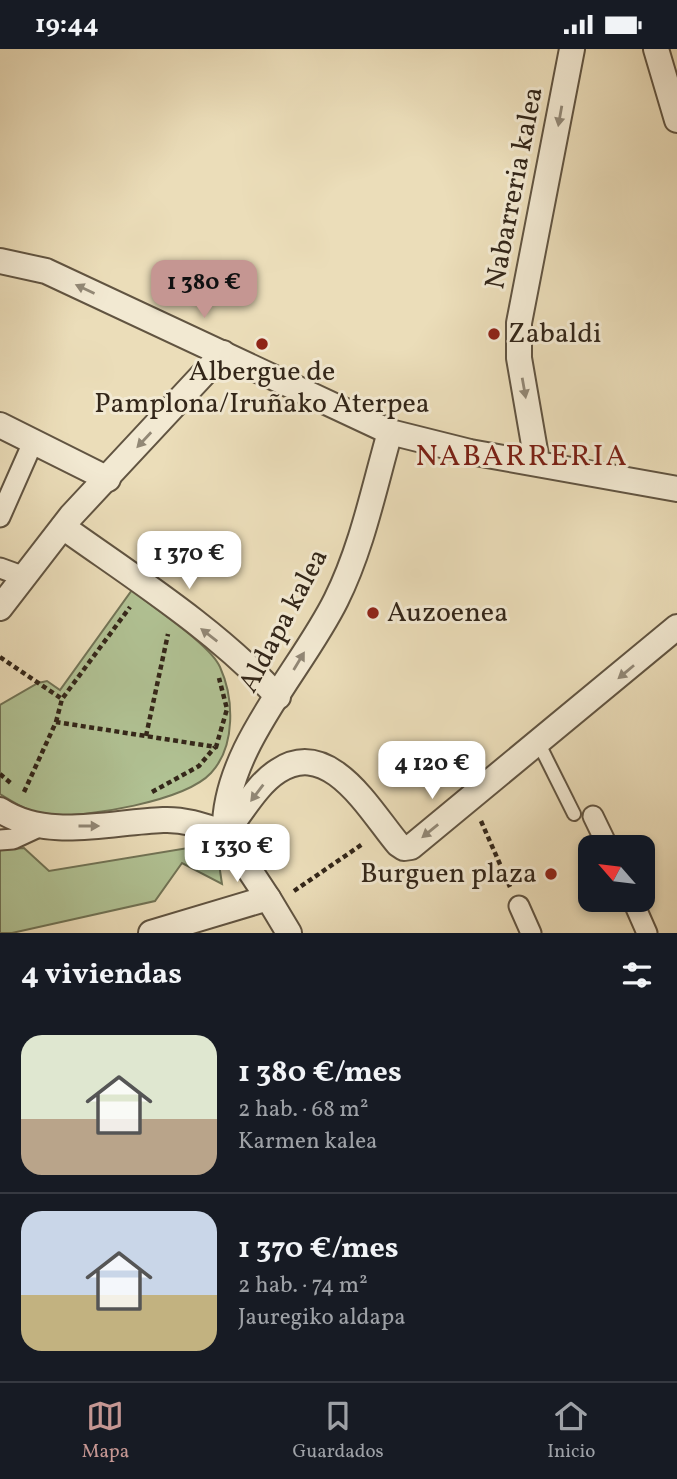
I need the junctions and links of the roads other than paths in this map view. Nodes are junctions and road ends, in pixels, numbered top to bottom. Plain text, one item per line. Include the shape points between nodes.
1 (572, 49) edge
2 (656, 49) edge
3 (677, 120) edge
4 (0, 261) edge
5 (223, 353) junction
6 (0, 425) edge
7 (390, 432) junction
8 (34, 440) junction
9 (537, 462) junction
10 (108, 479) junction
11 (677, 489) edge
12 (0, 517) edge
13 (63, 527) junction
14 (11, 572) edge
15 (0, 608) edge
16 (677, 627) edge
17 (278, 697) junction
18 (539, 744) junction
19 (0, 810) edge
20 (584, 815) joint
21 (41, 827) junction
22 (225, 833) junction
23 (599, 835) edge
24 (0, 840) edge
25 (279, 896) junction
26 (519, 906) road end
27 (638, 912) edge
28 (150, 933) edge
29 (289, 933) edge
30 (531, 933) edge
31 (647, 933) edge

1 -> 9 street, Nabarreria kalea via 519,323 519,358
2 - 3 street
5 -> 4 street via 46,271
5 - 7 street
5 -> 10 street
6 - 8 street
7 - 9 street via 470,452
17 -> 7 street, Aldapa kalea via 335,602 351,565
8 - 10 street
8 - 12 street
9 - 11 street
10 - 13 street
13 - 14 street
17 -> 13 street via 245,664
14 - 15 street
16 -> 18 street
17 - 22 street, Aldapa kalea via 239,764 224,808
18 - 20 lane
18 -> 22 street via 411,847 404,848 340,773 326,765 299,763 279,770
19 - 21 street
20 - 23 street
21 -> 22 street via 162,820 188,821
21 - 24 street
22 - 25 street
25 - 28 street
25 - 29 street
26 - 30 street
27 - 31 street

